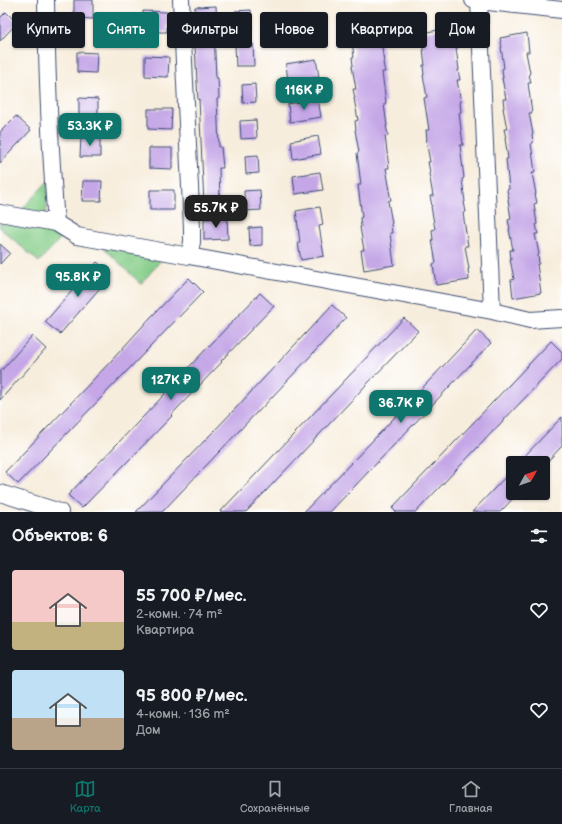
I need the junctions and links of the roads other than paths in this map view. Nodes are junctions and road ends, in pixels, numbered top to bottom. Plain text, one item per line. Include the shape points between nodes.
1 (46, 0) edge
2 (181, 0) edge
3 (476, 0) edge
4 (562, 10) edge
5 (0, 213) edge
6 (56, 223) junction
7 (189, 256) junction
8 (492, 311) junction
9 (562, 318) edge
10 (0, 493) edge
11 (60, 512) edge

1 - 6 street via 46,48
2 - 7 street via 192,228
3 - 4 street
3 - 8 street
5 - 6 street
6 - 7 street via 77,236
7 - 8 street
8 - 9 street via 530,320
10 - 11 street

